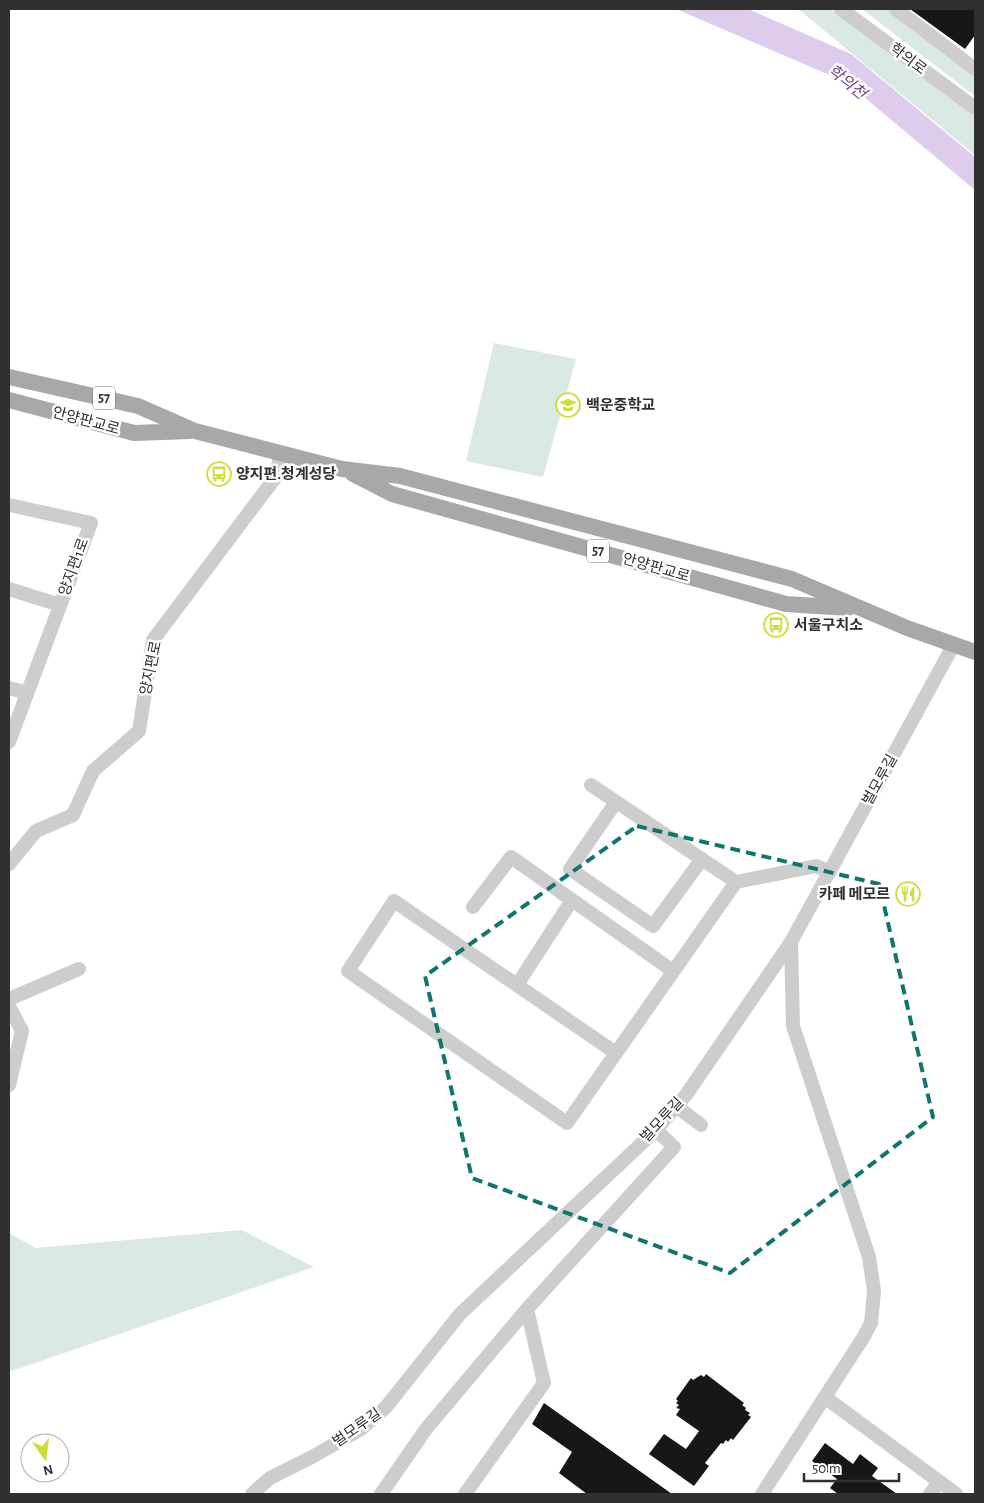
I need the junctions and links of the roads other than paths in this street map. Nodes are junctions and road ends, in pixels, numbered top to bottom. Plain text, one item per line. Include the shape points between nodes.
1 (841, 9) edge
2 (896, 9) edge
3 (975, 69) edge
4 (975, 108) edge
5 (9, 377) edge
6 (9, 400) edge
7 (194, 431) junction
8 (281, 453) junction
9 (342, 469) junction
10 (9, 505) edge
11 (9, 588) edge
12 (60, 605) junction
13 (860, 609) junction
14 (954, 644) junction
15 (975, 652) edge
16 (9, 688) edge
17 (27, 693) junction
18 (9, 742) edge
19 (591, 785) dead end
20 (616, 802) junction
21 (702, 859) junction
22 (9, 864) edge
23 (830, 872) junction
24 (736, 882) junction
25 (572, 900) junction
26 (474, 907) dead end
27 (791, 942) junction
28 (79, 969) dead end
29 (673, 972) junction
30 (517, 985) junction
31 (9, 999) edge
32 (9, 1006) edge
33 (616, 1053) junction
34 (9, 1085) edge
35 (676, 1106) junction
36 (701, 1125) dead end
37 (656, 1130) junction
38 (527, 1309) junction
39 (826, 1398) junction
40 (939, 1482) junction
41 (252, 1494) edge
42 (381, 1494) edge
43 (465, 1494) edge
44 (762, 1494) edge
45 (930, 1494) edge
46 (956, 1494) edge

1 - 4 street, 학의로
2 - 3 street
5 - 7 main road, 안양판교로 / 57 via 138,406
6 - 7 main road, 안양판교로 / 57 via 134,433
7 - 8 main road, 안양판교로 / 57
8 - 9 main road, 안양판교로 / 57
8 - 22 street, 양지편로 via 275,478 154,640 139,731 93,771 73,815 36,832
9 - 13 main road, 안양판교로 / 57 via 400,476 792,579
9 - 13 main road, 안양판교로 / 57 via 392,494 786,604
10 - 12 street, 양지편1로 via 90,523
11 - 12 street, 양지편1로
12 - 17 street, 양지편1로
13 - 14 main road, 안양판교로 / 57
14 - 15 main road, 안양판교로 / 57
14 - 23 street, 벌모루길
16 - 17 street
17 - 18 street, 양지편1로
19 - 20 street
20 - 21 street
20 - 21 street via 570,869 653,926
21 - 24 street
23 - 24 street via 816,866
23 - 27 street, 벌모루길
24 - 29 street
25 - 26 street via 511,857
25 - 29 street
25 - 30 street
27 - 35 street, 벌모루길
27 - 39 street via 793,1026 869,1257 874,1290 871,1323
28 - 31 street
29 - 33 street
30 - 33 street
30 - 33 street via 394,901 348,971 567,1123
32 - 34 street via 22,1031
35 - 36 street
35 - 37 street, 벌모루길
37 - 38 street via 674,1148
37 - 41 street, 벌모루길 via 460,1314 386,1407 361,1429 270,1478
38 - 42 street via 426,1428
38 - 43 street via 544,1383
39 - 40 street
39 - 44 street
40 - 45 street
40 - 46 street

